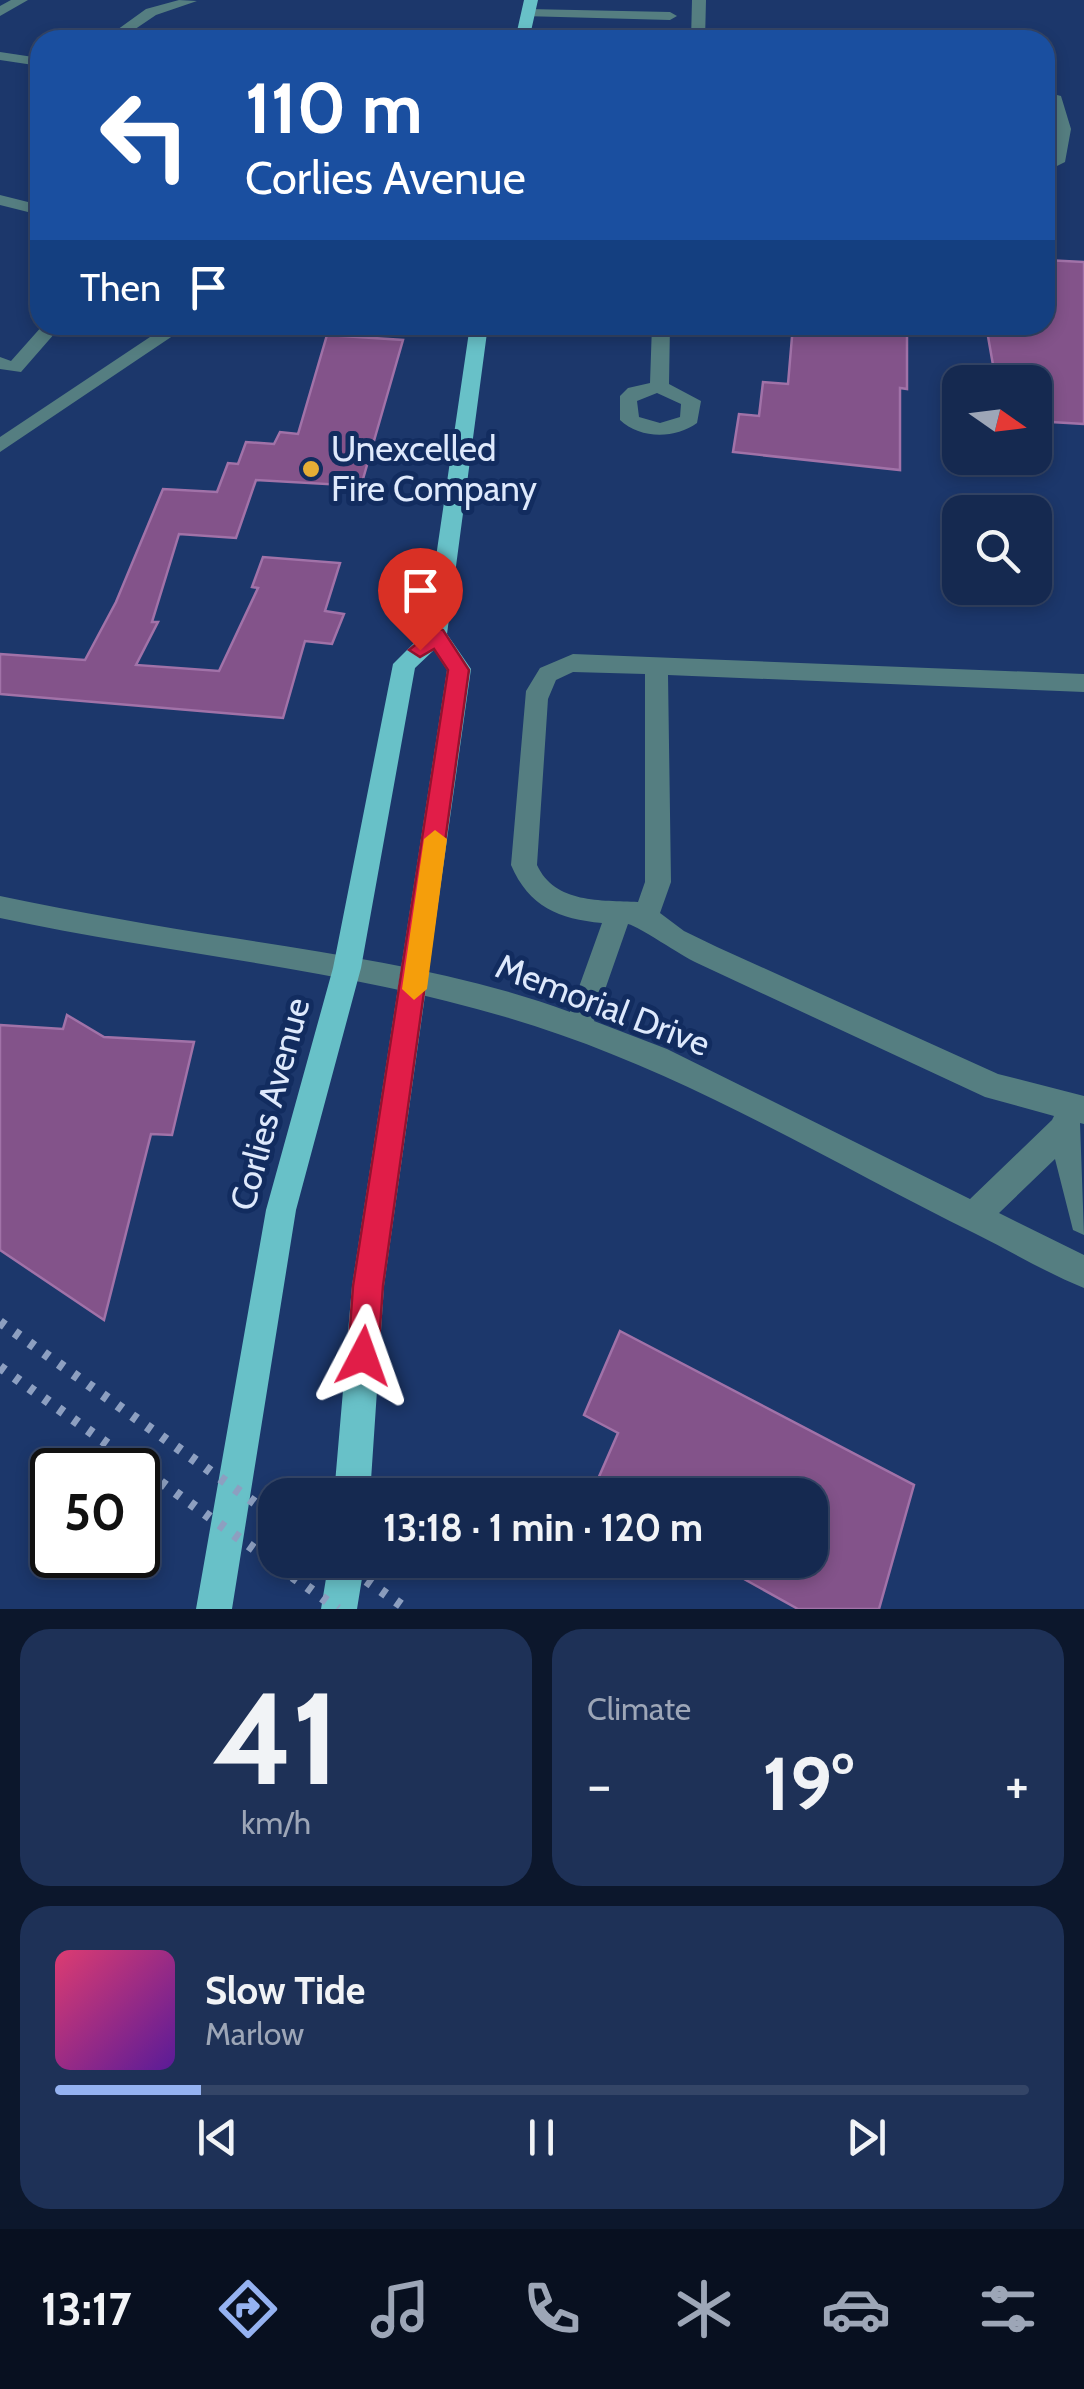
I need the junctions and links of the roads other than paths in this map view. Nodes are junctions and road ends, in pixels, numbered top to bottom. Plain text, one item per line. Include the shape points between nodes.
1 (21, 0) edge
2 (699, 0) edge
3 (190, 1) edge
4 (530, 6) edge
5 (0, 12) edge
6 (670, 16) dead end
7 (125, 30) edge
8 (698, 30) edge
9 (0, 56) edge
10 (30, 60) edge
11 (1055, 128) edge
12 (1084, 129) edge
13 (0, 200) edge
14 (30, 208) edge
15 (44, 335) edge
16 (165, 335) edge
17 (478, 335) edge
18 (662, 335) edge
19 (0, 363) edge
20 (660, 387) dead end
21 (0, 446) edge
22 (436, 635) junction
23 (656, 665) junction
24 (1084, 683) edge
25 (0, 907) edge
26 (630, 913) junction
27 (347, 968) junction
28 (415, 986) junction
29 (578, 1028) junction
30 (1073, 1116) edge
31 (973, 1217) junction
32 (1084, 1219) edge
33 (1084, 1272) edge
34 (353, 1478) edge
35 (344, 1578) edge
36 (214, 1609) edge
37 (339, 1609) edge

1 - 5 street
2 - 8 street
3 - 7 street via 151,12
4 - 6 street
9 - 10 street
11 - 12 street
13 - 14 street
15 - 19 street via 14,368
16 - 21 street
17 - 22 main road
18 - 20 street
22 - 27 main road, Corlies Avenue via 404,664
22 - 28 main road via 459,670
23 - 24 street
23 - 26 street via 658,882 648,910
23 - 26 street via 557,666 538,686 536,699 524,865 545,896 573,909
25 - 27 street, Memorial Drive
26 - 29 street
26 - 30 street via 706,955
27 - 28 street, Memorial Drive
27 - 36 main road, Corlies Avenue via 281,1210
28 - 29 street, Memorial Drive via 476,996
28 - 34 main road via 368,1286
29 - 31 street, Memorial Drive via 657,1058
30 - 31 street
30 - 32 street
31 - 33 street, Memorial Drive
35 - 37 main road

